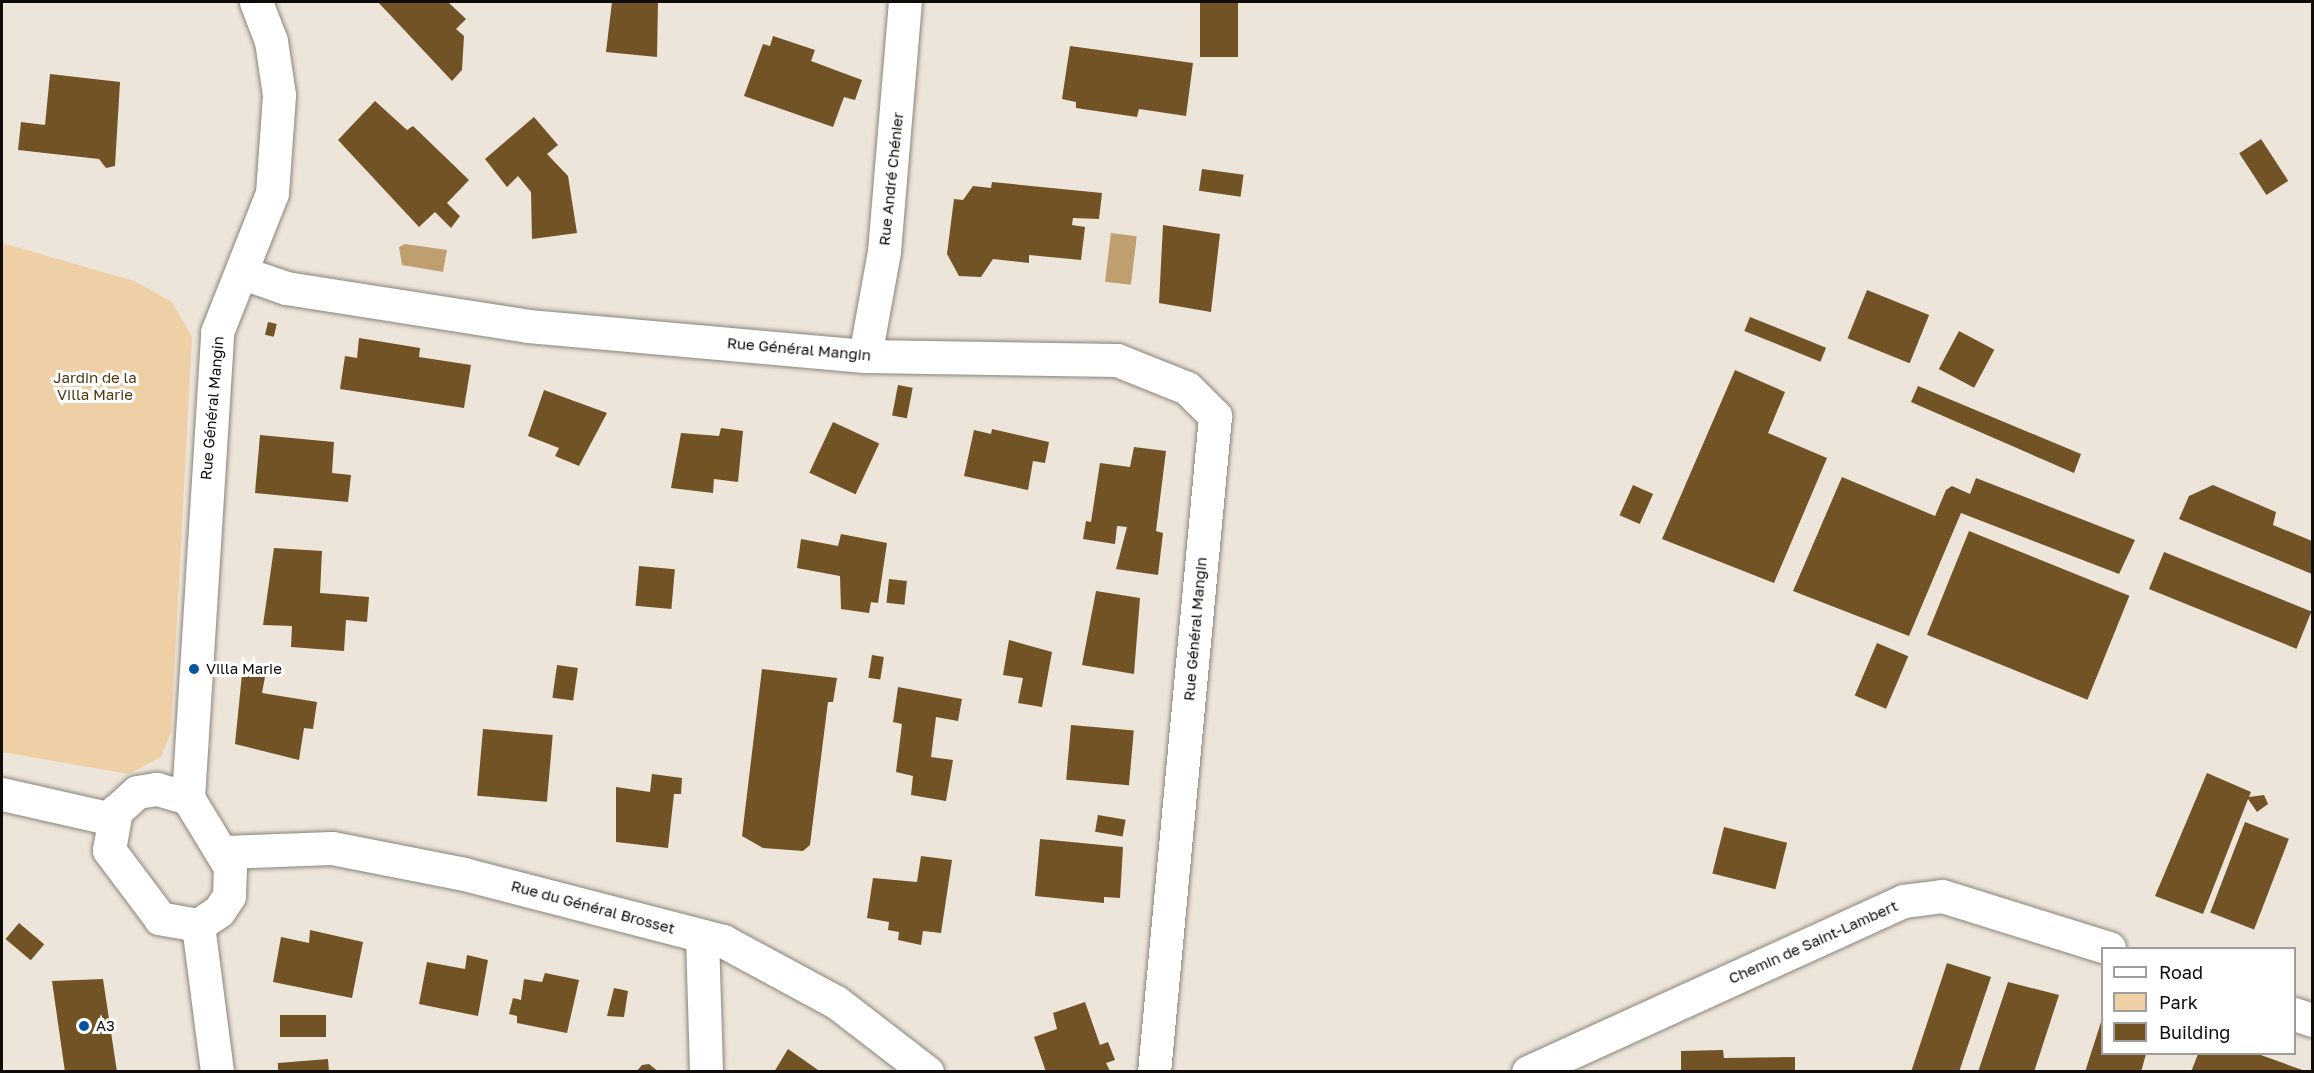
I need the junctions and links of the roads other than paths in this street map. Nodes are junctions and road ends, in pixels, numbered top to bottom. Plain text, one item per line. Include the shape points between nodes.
1 (256, 2) edge
2 (905, 2) edge
3 (243, 273) junction
4 (865, 356) junction
5 (2, 794) edge
6 (188, 798) junction
7 (112, 819) junction
8 (224, 852) junction
9 (198, 925) junction
10 (702, 936) junction
11 (2106, 947) edge
12 (2296, 1014) edge
13 (2313, 1020) edge
14 (216, 1071) edge
15 (706, 1071) edge
16 (927, 1071) edge
17 (1154, 1071) edge
18 (1528, 1071) edge

1 - 3 street via 271,41 279,95 272,194
2 - 4 street, Rue André Chénier via 884,251
3 - 4 street, Rue Général Mangin via 286,288 528,326
3 - 6 street, Rue Général Mangin via 218,332 211,389
4 - 17 street, Rue Général Mangin via 1118,360 1187,388 1215,416
5 - 7 street
6 - 7 street via 147,789 126,800
6 - 8 street
7 - 9 street via 109,850 160,918 170,924
8 - 9 street via 233,882 229,896 219,911
8 - 10 street, Rue du Général Brosset via 332,848 464,874
9 - 14 street
10 - 15 street
10 - 16 street, Rue du Général Brosset via 776,966 836,1002
11 - 18 street, Chemin de Saint-Lambert via 1942,896 1903,901
12 - 13 street

